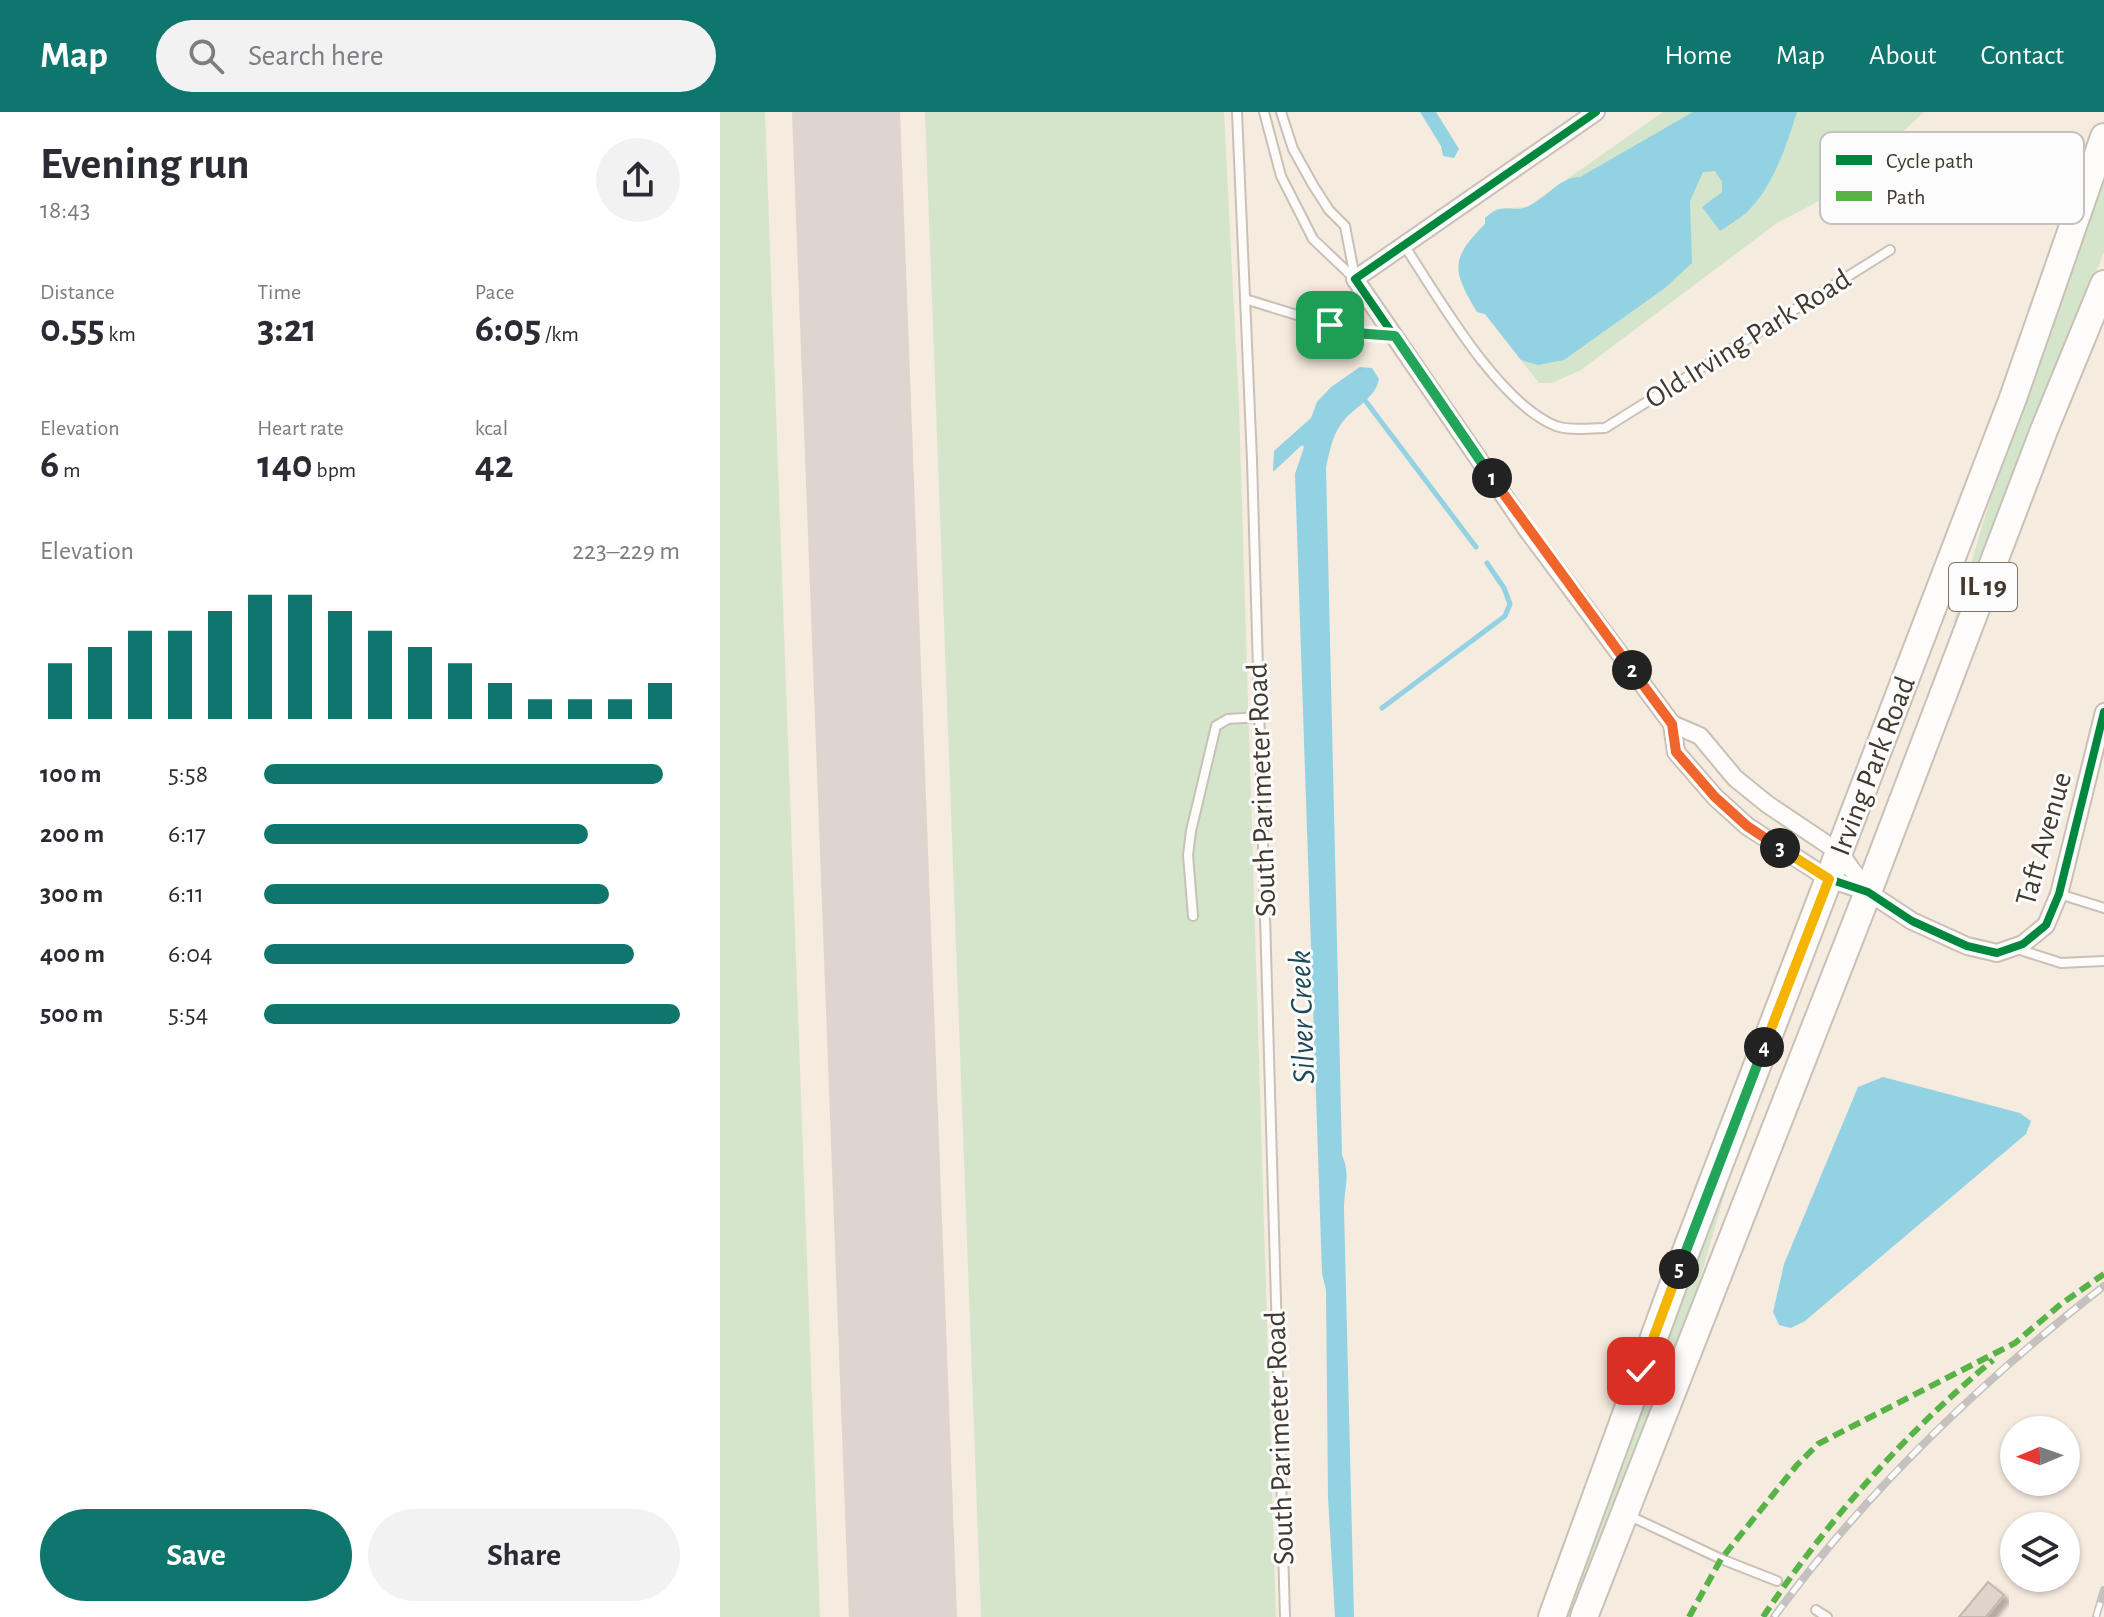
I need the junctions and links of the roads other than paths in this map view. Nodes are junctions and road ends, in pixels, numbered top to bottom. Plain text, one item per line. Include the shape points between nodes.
1 (1237, 112) edge
2 (1264, 112) edge
3 (1281, 112) edge
4 (1596, 112) edge
5 (2104, 137) edge
6 (2084, 194) edge
7 (2074, 224) edge
8 (1404, 245) junction
9 (1890, 250) dead end
10 (1355, 279) junction
11 (2104, 284) edge
12 (1245, 299) junction
13 (1395, 336) junction
14 (2104, 712) edge
15 (1259, 717) junction
16 (1672, 724) junction
17 (1840, 853) junction
18 (1829, 879) junction
19 (1868, 892) junction
20 (2059, 894) junction
21 (2104, 908) edge
22 (1193, 916) dead end
23 (2012, 948) junction
24 (2104, 961) edge
25 (1626, 1514) junction
26 (1777, 1581) dead end
27 (1816, 1610) dead end
28 (1285, 1617) edge
29 (1552, 1617) edge
30 (1584, 1617) edge
31 (1827, 1617) edge

1 - 12 lane, South Parimeter Road
2 - 10 lane via 1292,201 1313,239
3 - 10 lane, Taft Avenue via 1313,185 1345,226
4 - 8 street
5 - 6 main road, Irving Park Road / IL 19
7 - 17 main road, Irving Park Road / IL 19
8 - 9 lane, Old Irving Park Road via 1497,380 1524,406 1557,427 1605,428
8 - 10 street
10 - 13 street, Taft Avenue
11 - 19 main road, Irving Park Road / IL 19
12 - 13 lane via 1355,333
12 - 15 lane, South Parimeter Road
13 - 16 street, Taft Avenue via 1528,531
14 - 20 street, Taft Avenue
15 - 22 lane via 1228,719 1216,726 1188,855
15 - 28 lane, South Parimeter Road
16 - 17 street, Taft Avenue via 1700,736 1735,778
16 - 18 street, Taft Avenue via 1676,752 1715,797 1747,826
17 - 18 main road, Irving Park Road / IL 19
17 - 19 street, Taft Avenue
18 - 19 street, Taft Avenue
18 - 29 main road, Irving Park Road / IL 19
19 - 23 street, Taft Avenue via 1912,921 1967,946 1997,953
19 - 25 main road, Irving Park Road / IL 19
20 - 21 lane
20 - 23 street, Taft Avenue via 2046,925
23 - 24 lane via 2061,963
25 - 26 lane
25 - 30 main road, Irving Park Road / IL 19
27 - 31 lane

